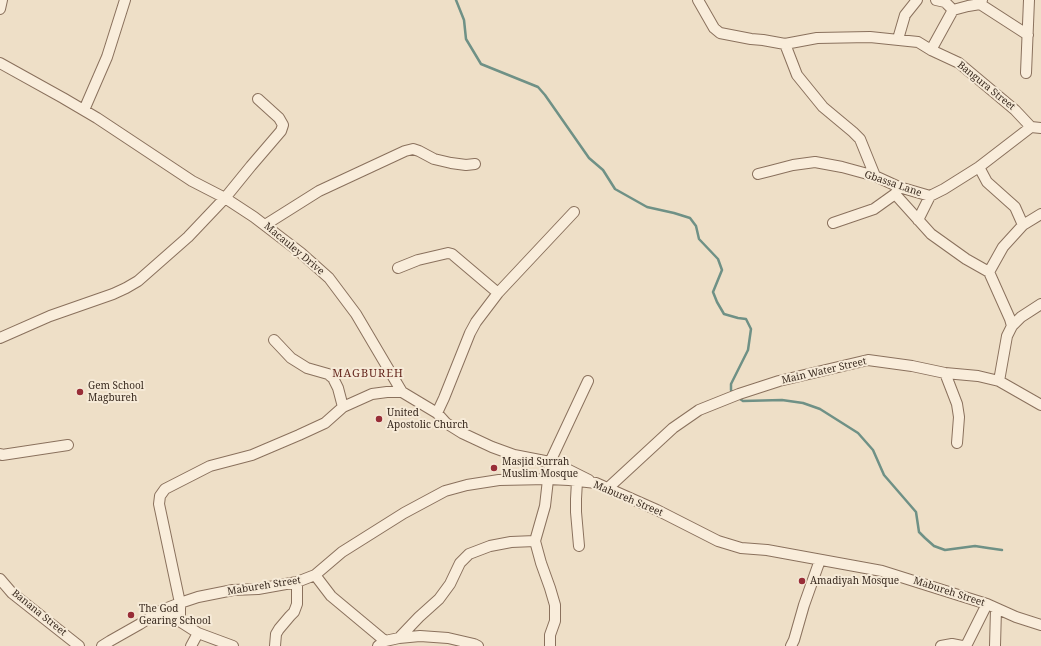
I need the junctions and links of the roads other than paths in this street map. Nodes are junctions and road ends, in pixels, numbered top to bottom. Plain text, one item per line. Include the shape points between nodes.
1 (2, 0) edge
2 (125, 0) edge
3 (698, 0) edge
4 (917, 0) edge
5 (1029, 0) edge
6 (942, 1) edge
7 (981, 2) edge
8 (0, 9) edge
9 (953, 10) junction
10 (1028, 35) junction
11 (898, 39) junction
12 (785, 44) junction
13 (931, 50) junction
14 (0, 63) edge
15 (1026, 73) dead end
16 (258, 98) dead end
17 (84, 110) junction
18 (1036, 128) edge
19 (475, 164) dead end
20 (979, 167) junction
21 (758, 174) dead end
22 (875, 176) junction
23 (897, 191) junction
24 (930, 196) junction
25 (225, 198) junction
26 (574, 212) dead end
27 (1041, 214) edge
28 (918, 220) junction
29 (833, 223) dead end
30 (265, 225) junction
31 (1023, 225) junction
32 (398, 268) dead end
33 (989, 272) junction
34 (498, 293) junction
35 (1041, 304) edge
36 (1012, 326) junction
37 (0, 338) edge
38 (274, 340) dead end
39 (945, 373) junction
40 (588, 381) dead end
41 (1000, 381) junction
42 (402, 392) junction
43 (1041, 405) edge
44 (343, 407) junction
45 (437, 413) junction
46 (957, 443) dead end
47 (68, 445) dead end
48 (0, 454) edge
49 (550, 462) junction
50 (548, 479) junction
51 (577, 481) junction
52 (596, 484) junction
53 (608, 488) junction
54 (536, 540) junction
55 (579, 546) dead end
56 (820, 560) junction
57 (315, 575) junction
58 (0, 580) edge
59 (297, 582) junction
60 (180, 603) junction
61 (992, 606) junction
62 (162, 610) junction
63 (180, 622) junction
64 (1041, 625) edge
65 (198, 633) junction
66 (399, 638) junction
67 (382, 644) edge
68 (79, 646) edge
69 (102, 646) edge
70 (191, 646) edge
71 (232, 646) edge
72 (276, 646) edge
73 (478, 646) edge
74 (550, 646) edge
75 (791, 646) edge
76 (941, 646) edge
77 (963, 646) edge
78 (995, 646) edge

1 - 8 street
2 - 17 street via 107,57
3 - 12 street via 714,28 720,33
4 - 11 street via 905,14
5 - 10 street
6 - 9 street
7 - 9 street
7 - 10 street
9 - 13 street
10 - 15 street
11 - 12 street, Bangura Street via 817,38
11 - 13 street, Bangura Street via 918,42
12 - 22 street via 797,75 823,107 860,139
13 - 18 street, Bangura Street via 959,63
14 - 17 street, Macauley Drive
16 - 25 street via 283,125 281,131
17 - 25 street, Macauley Drive via 192,181
18 - 20 street, Gbassa Lane
19 - 30 street via 444,162 413,149 405,151 319,191
20 - 24 street, Gbassa Lane
20 - 31 street via 987,182 1015,207
21 - 22 street, Gbassa Lane via 815,162
22 - 23 street, Gbassa Lane
23 - 24 street, Gbassa Lane
23 - 28 street
23 - 29 street via 874,209
24 - 28 street
25 - 30 street, Macauley Drive
25 - 37 street via 188,238 138,281 113,294 50,316
26 - 34 street
27 - 31 street
28 - 33 street via 931,234
30 - 42 street, Macauley Drive via 329,278 356,314
31 - 33 street via 1003,247
32 - 34 street via 448,253
33 - 36 street
34 - 45 street via 470,333
35 - 36 street
36 - 41 street via 1007,336
38 - 44 street via 291,358 307,368 333,378
39 - 41 street, Main Water Street
39 - 46 street via 957,404
39 - 53 street, Main Water Street via 868,360 779,381 738,394 699,410 673,428
40 - 49 street
41 - 43 street, Main Water Street
42 - 44 street via 372,394
42 - 45 street, Macauley Drive
44 - 60 street via 324,423 299,435 252,455 210,466 165,489 160,496 159,504
45 - 49 street, Macauley Drive via 446,423 462,433 492,447 514,455
47 - 48 street
49 - 50 street
49 - 52 street, Macauley Drive
50 - 51 street, Mabureh Street
50 - 54 street via 545,506
50 - 57 street, Mabureh Street via 499,480 445,491 342,552
51 - 52 street, Mabureh Street
51 - 55 street
52 - 53 street, Mabureh Street
53 - 56 street, Mabureh Street via 718,540 741,548
54 - 66 street via 490,546 469,554 460,563 439,599
54 - 74 street via 555,605
56 - 61 street, Mabureh Street via 882,571
56 - 75 street
57 - 59 street, Mabureh Street
57 - 67 street via 331,596
58 - 68 street, Banana Street via 12,593
59 - 60 street, Mabureh Street via 258,589 233,590
59 - 72 street via 297,604 294,612 276,634
60 - 62 street, Mabureh Street
60 - 63 street
61 - 64 street, Mabureh Street
61 - 77 street via 967,644
61 - 78 street
62 - 63 street
62 - 69 street, Mabureh Street
63 - 65 street
65 - 70 street
65 - 71 street
66 - 67 street
66 - 73 street via 448,638
76 - 77 street

